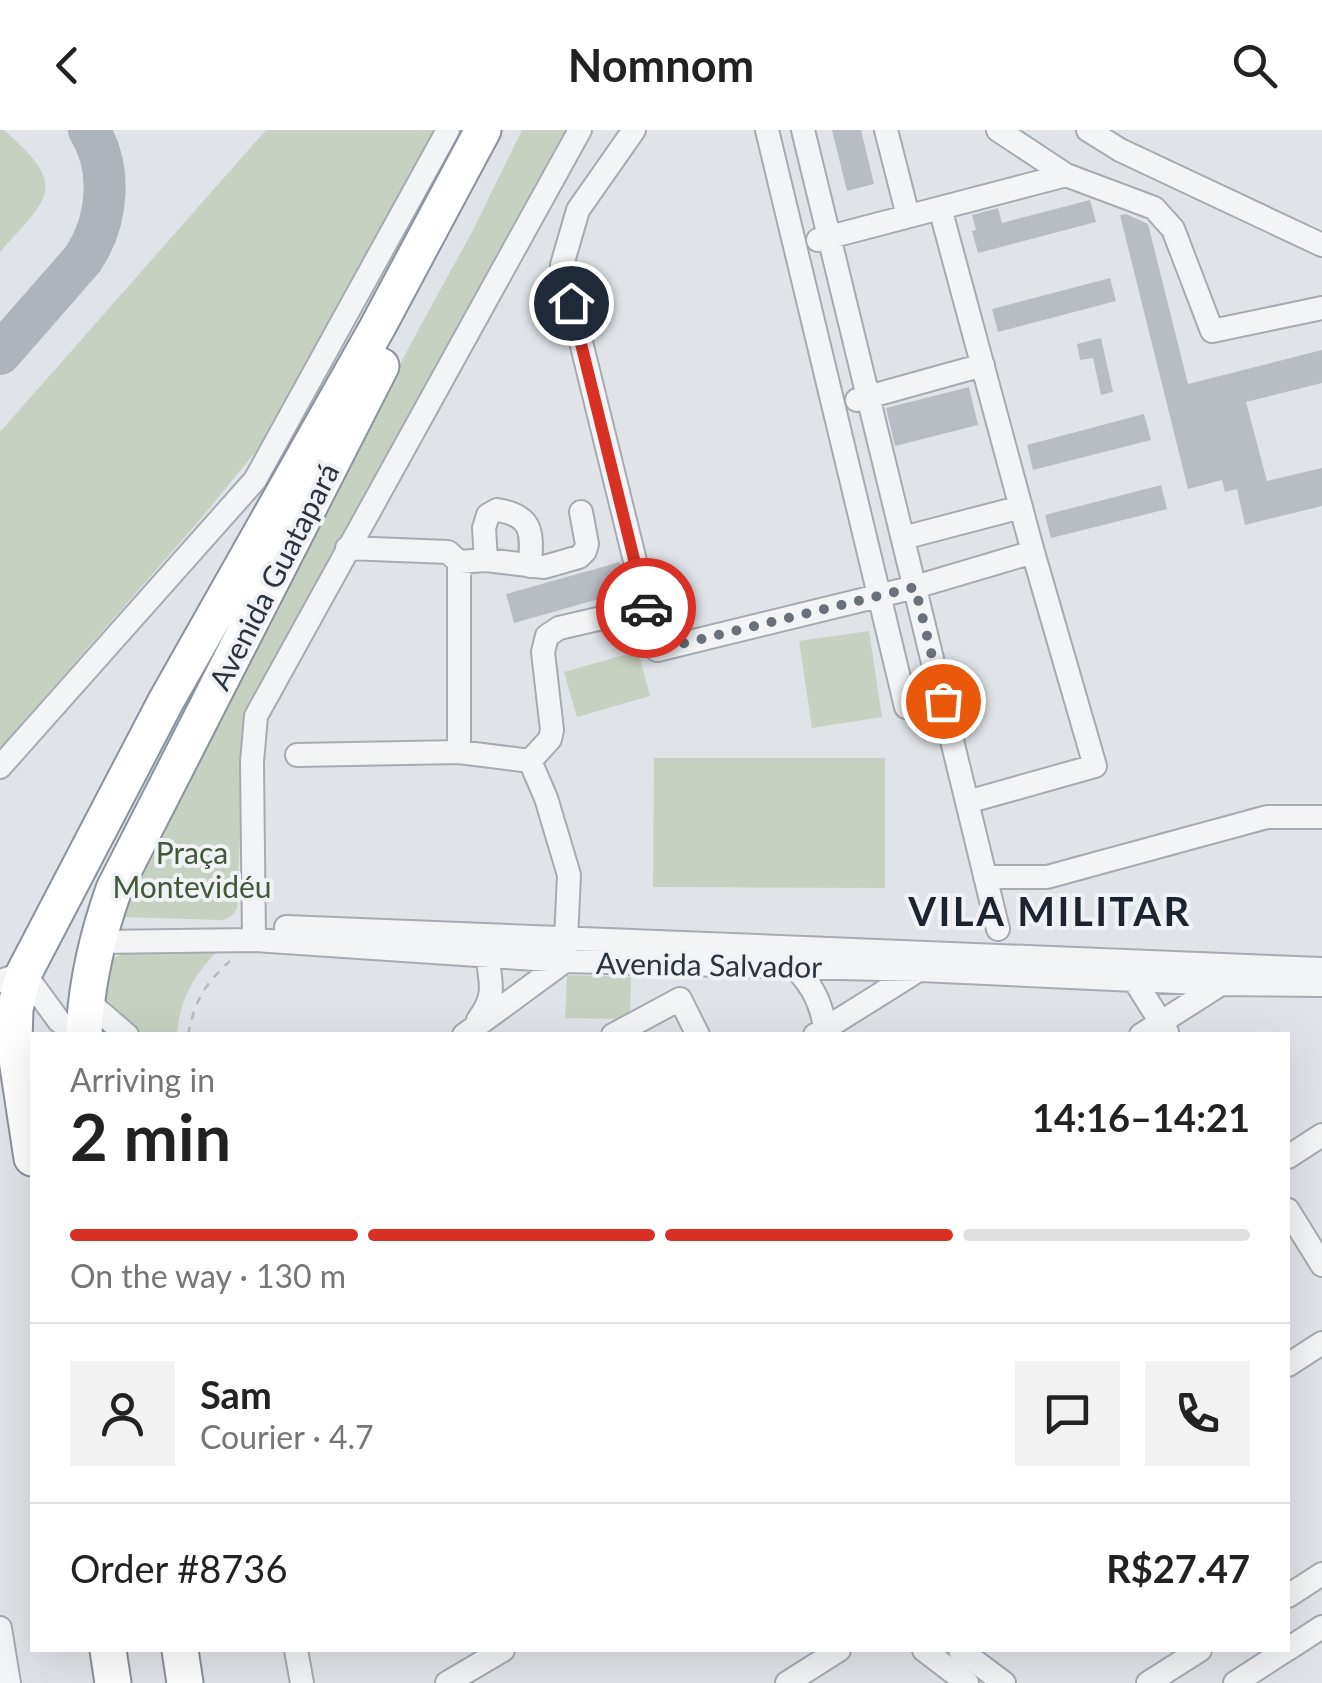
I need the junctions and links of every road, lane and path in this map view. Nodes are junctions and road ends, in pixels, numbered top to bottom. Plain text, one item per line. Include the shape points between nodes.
1 (448, 130) edge
2 (483, 130) edge
3 (503, 130) edge
4 (580, 130) edge
5 (634, 130) edge
6 (768, 130) edge
7 (803, 130) edge
8 (886, 130) edge
9 (998, 130) edge
10 (1088, 130) edge
11 (1066, 175) junction
12 (940, 208) junction
13 (908, 216) junction
14 (829, 237) junction
15 (794, 245) junction
16 (1322, 246) edge
17 (1322, 308) edge
18 (982, 365) junction
19 (868, 396) junction
20 (834, 406) junction
21 (1021, 508) junction
22 (581, 512) dead end
23 (903, 538) junction
24 (347, 548) junction
25 (1033, 552) junction
26 (486, 560) junction
27 (458, 562) junction
28 (530, 566) junction
29 (915, 587) junction
30 (881, 595) junction
31 (602, 618) dead end
32 (943, 701) junction
33 (166, 702) junction
34 (198, 722) junction
35 (459, 752) junction
36 (297, 755) dead end
37 (530, 761) junction
38 (0, 767) edge
39 (967, 802) junction
40 (1322, 817) edge
41 (986, 877) junction
42 (998, 930) dead end
43 (254, 933) junction
44 (99, 934) junction
45 (488, 947) junction
46 (565, 949) junction
47 (944, 954) junction
48 (794, 966) junction
49 (1322, 969) edge
50 (920, 970) junction
51 (1131, 970) junction
52 (1220, 984) junction
53 (1322, 985) edge
54 (85, 998) junction
55 (9, 1007) edge
56 (1156, 1031) edge
57 (76, 1032) edge
58 (81, 1032) edge
59 (124, 1032) edge
60 (188, 1032) edge
61 (468, 1032) edge
62 (468, 1032) edge
63 (619, 1032) edge
64 (696, 1032) edge
65 (820, 1032) edge
66 (9, 1069) edge
67 (1322, 1135) edge
68 (30, 1150) edge
69 (1290, 1156) edge
70 (1290, 1213) edge
71 (1322, 1265) edge
72 (1322, 1343) edge
73 (1290, 1363) edge
74 (1322, 1574) edge
75 (1290, 1595) edge
76 (1322, 1627) edge
77 (0, 1628) edge
78 (1290, 1648) edge
79 (108, 1652) edge
80 (180, 1652) edge
81 (296, 1652) edge
82 (500, 1652) edge
83 (836, 1652) edge
84 (927, 1652) edge
85 (963, 1652) edge
86 (1197, 1652) edge
87 (1284, 1652) edge
88 (9, 1683) edge
89 (112, 1683) edge
90 (186, 1683) edge
91 (302, 1683) edge
92 (447, 1683) edge
93 (787, 1683) edge
94 (967, 1683) edge
95 (1004, 1683) edge
96 (1148, 1683) edge
97 (1235, 1683) edge

1 - 38 street via 255,480
2 - 33 highway, Avenida Guatapará
3 - 34 highway, Avenida Guatapará
4 - 24 street, Avenida Guatapará
5 - 30 street via 578,210 562,264 656,650
6 - 15 street
7 - 14 street
8 - 13 street
9 - 11 street
10 - 16 street
11 - 12 street
11 - 17 street via 1154,208 1173,229 1212,331
12 - 13 street
12 - 18 street
13 - 14 street
14 - 15 street
14 - 19 street
15 - 20 street
18 - 19 street
18 - 21 street
19 - 20 street
19 - 23 street
20 - 30 street
21 - 23 street
21 - 25 street
22 - 28 street via 587,544 580,557
23 - 29 street
24 - 27 street via 448,552
24 - 43 street, Avenida Guatapará via 256,716
25 - 29 street
25 - 39 street via 1095,766
26 - 27 street
26 - 28 street
26 - 28 street via 484,528 496,510 529,526
27 - 35 street
29 - 30 street
29 - 32 street
30 - 32 street via 906,706
31 - 37 street via 546,636 552,730
32 - 39 street
33 - 34 highway
33 - 55 highway, Avenida Guatapará
34 - 44 highway, Avenida Guatapará via 125,865
35 - 36 street
35 - 37 street
37 - 46 street via 570,876
39 - 41 street
40 - 41 street via 1267,816 1047,877
41 - 42 street
43 - 44 street, Avenida Salvador
43 - 45 street, Avenida Salvador
43 - 60 path via 206,982
44 - 54 highway, Avenida Guatapará
45 - 46 street, Avenida Salvador
45 - 62 street via 490,1004
46 - 47 street, Avenida Salvador
46 - 48 street, Avenida Salvador
46 - 61 street
47 - 50 street
47 - 51 street, Avenida Salvador
48 - 50 street, Avenida Salvador
48 - 65 street via 817,997
49 - 51 street, Avenida Salvador
50 - 51 street, Avenida Salvador
50 - 65 street
51 - 52 street, Avenida Salvador
51 - 56 street
52 - 53 street, Avenida Salvador
52 - 56 street
54 - 58 highway, Avenida Guatapará
54 - 59 street
55 - 57 street
55 - 66 highway
63 - 64 street via 680,999
66 - 68 highway
67 - 69 street
70 - 71 street
72 - 73 street
74 - 75 street
76 - 78 street
77 - 88 street
79 - 89 highway
80 - 90 highway
81 - 91 street
82 - 92 street
83 - 93 street
84 - 94 street
85 - 95 street
86 - 96 street
87 - 97 street

